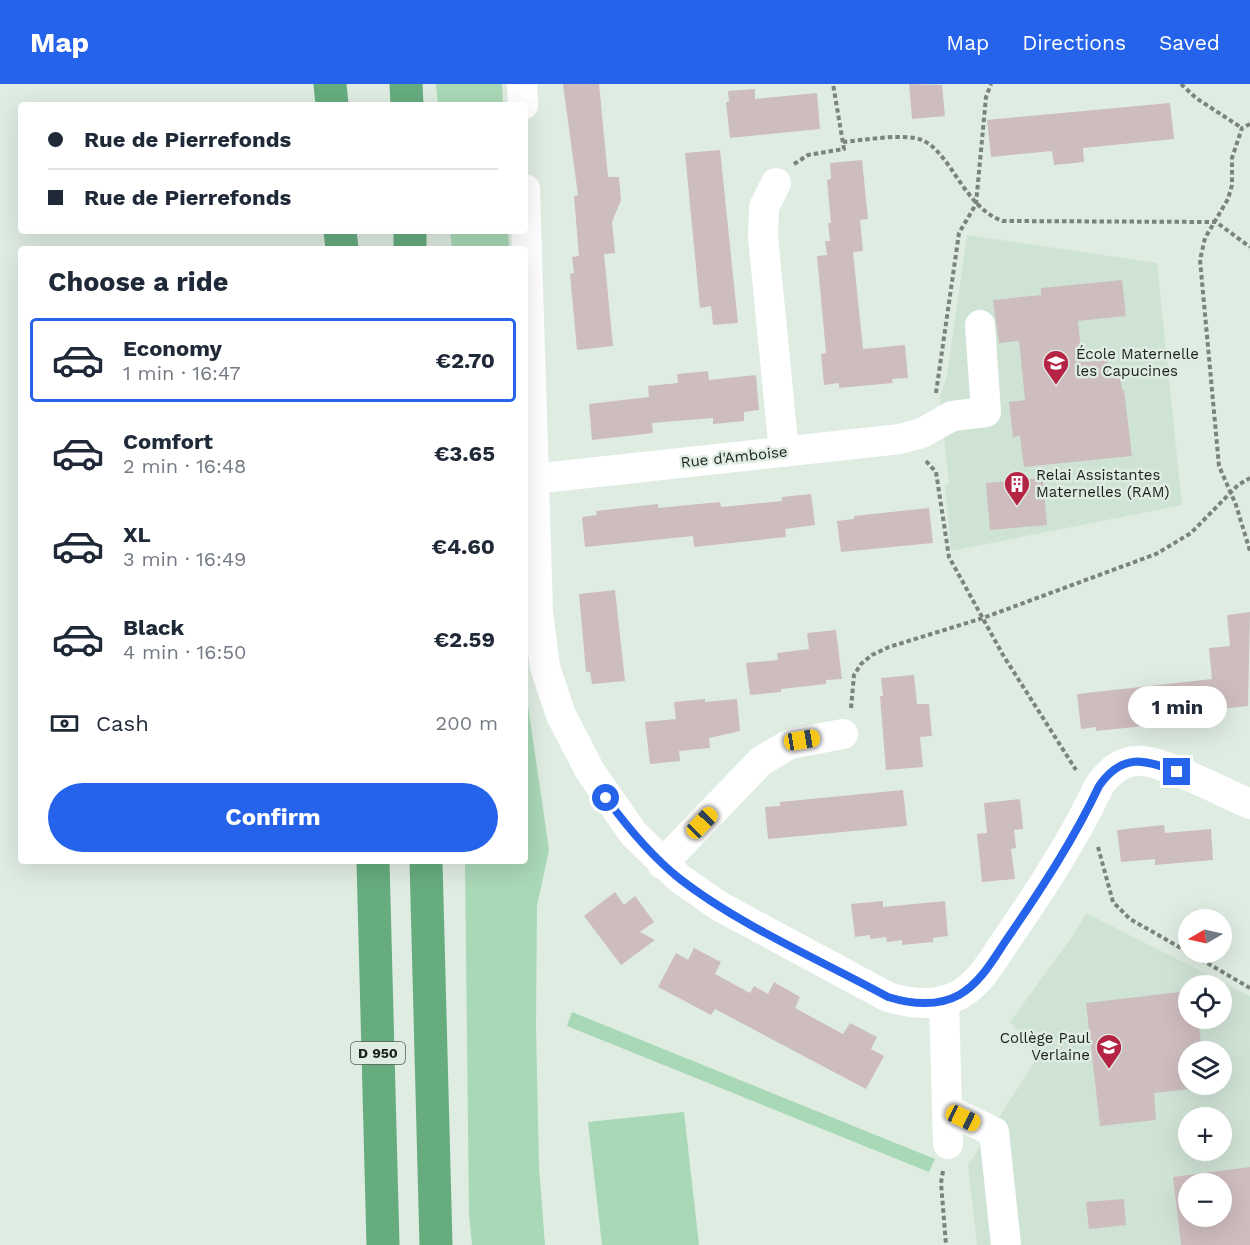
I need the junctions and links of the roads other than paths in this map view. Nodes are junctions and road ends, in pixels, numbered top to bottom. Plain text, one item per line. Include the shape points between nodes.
1 (330, 84) edge
2 (353, 84) edge
3 (406, 84) edge
4 (522, 84) edge
5 (332, 102) edge
6 (354, 102) edge
7 (407, 102) edge
8 (523, 102) edge
9 (776, 183) road end
10 (528, 298) edge
11 (980, 325) dead end
12 (784, 452) junction
13 (533, 479) junction
14 (843, 734) road end
15 (1250, 804) edge
16 (373, 864) edge
17 (426, 864) edge
18 (662, 864) junction
19 (944, 1000) junction
20 (948, 1110) junction
21 (946, 1154) road end
22 (383, 1245) edge
23 (436, 1245) edge
24 (1006, 1245) edge

1 - 5 highway
2 - 6 highway
3 - 7 highway
4 - 8 street
9 - 12 street via 764,207 763,237
10 - 13 street
11 - 12 street, Rue d'Amboise via 986,412 952,416 922,433 900,439
12 - 13 street, Rue d'Amboise
13 - 18 street via 538,612 552,692 571,737 606,798
14 - 18 street via 790,744 760,761
15 - 19 street via 1159,765 1138,760 1112,771 1099,786 1037,896 988,967 969,989
16 - 22 highway, D 950
17 - 23 highway
18 - 19 street via 718,906 888,997 916,1003
19 - 20 street
20 - 21 street
20 - 24 street via 994,1132

